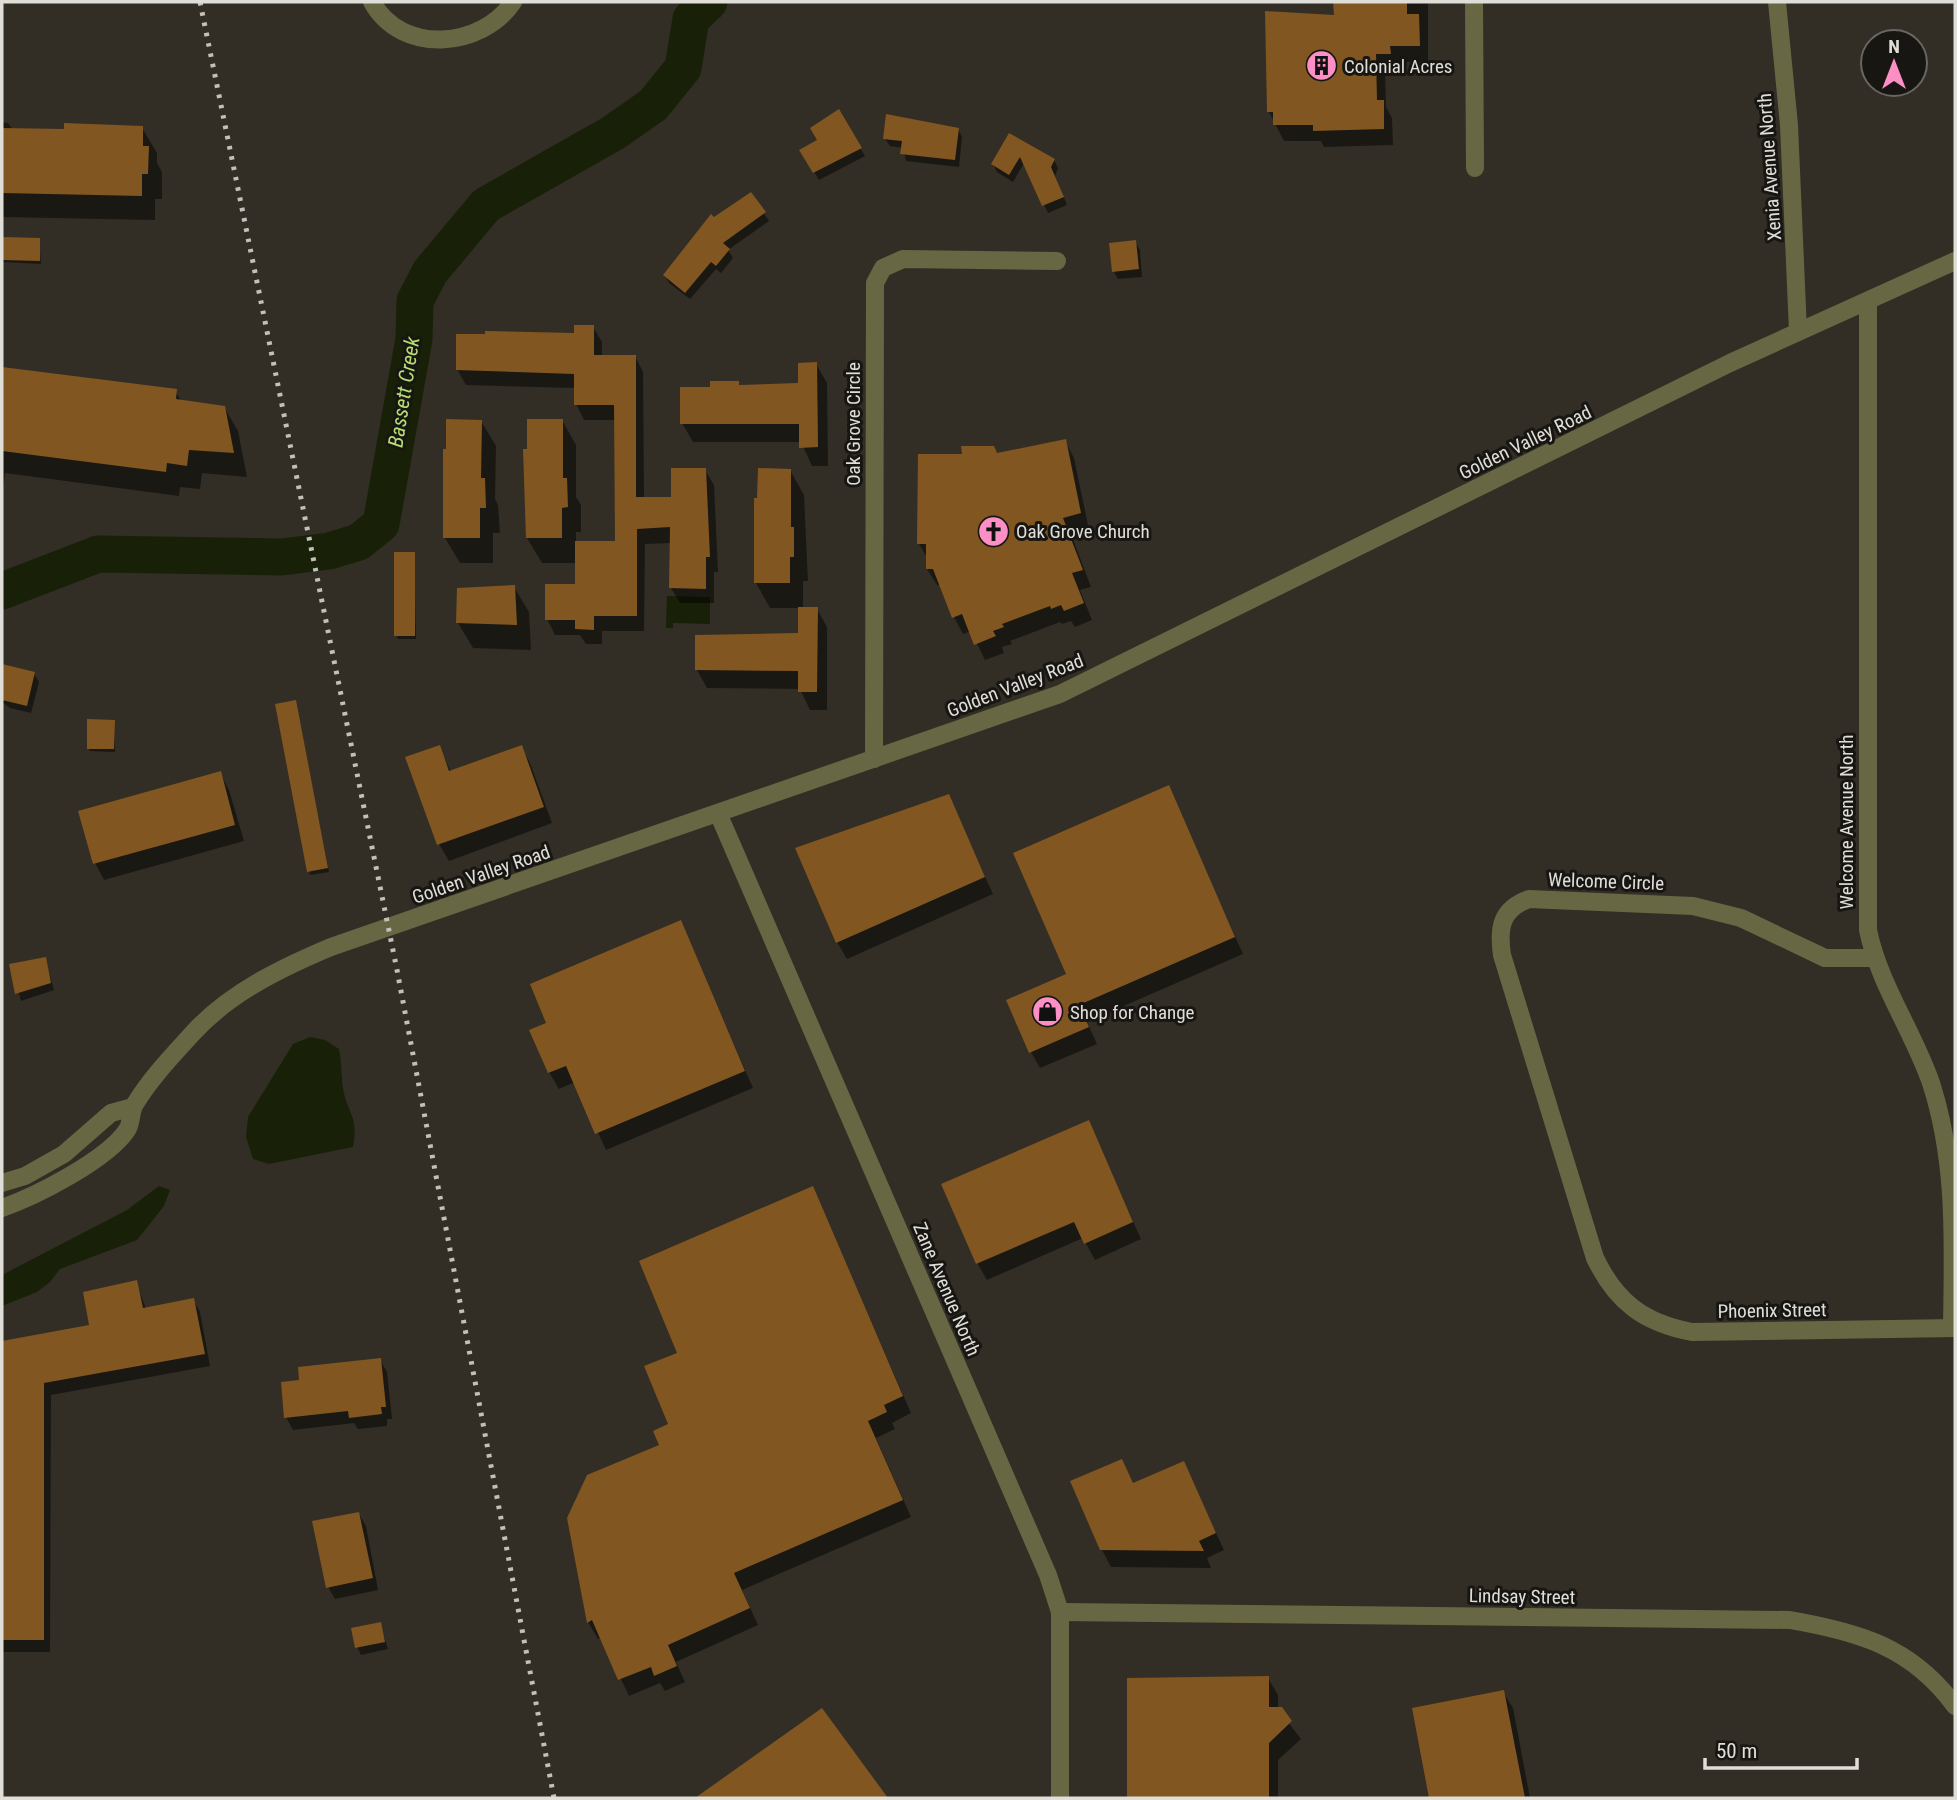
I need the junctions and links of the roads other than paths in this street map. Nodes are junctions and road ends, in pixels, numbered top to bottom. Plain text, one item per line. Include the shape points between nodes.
1 (372, 2) edge
2 (513, 2) edge
3 (1474, 2) edge
4 (1777, 2) edge
5 (1475, 168) dead end
6 (1058, 261) dead end
7 (1955, 261) edge
8 (1868, 300) junction
9 (1798, 331) junction
10 (874, 759) junction
11 (719, 813) junction
12 (1874, 958) junction
13 (133, 1107) junction
14 (2, 1183) edge
15 (2, 1208) edge
16 (1606, 1281) joint
17 (1954, 1328) edge
18 (1060, 1612) junction
19 (1955, 1706) edge
20 (1060, 1798) edge

1 - 2 street via 384,18 415,36 439,40 487,29
3 - 5 street
4 - 9 street, Xenia Avenue North via 1789,125
6 - 10 street, Oak Grove Circle via 902,259 883,268 875,283
7 - 8 street, Golden Valley Road
8 - 9 street, Golden Valley Road
8 - 12 street, Welcome Avenue North via 1866,888
9 - 10 street, Golden Valley Road via 1060,695
10 - 11 street, Golden Valley Road
11 - 13 street, Golden Valley Road via 331,947 274,973 239,994 194,1032
11 - 18 street, Zane Avenue North
12 - 16 street, Welcome Circle via 1825,958 1741,918 1693,906 1528,899 1504,915 1499,933 1502,955
12 - 17 street, Welcome Avenue North via 1914,1040 1943,1125 1954,1203
13 - 14 street, Golden Valley Road via 111,1113 64,1154
13 - 15 street, Golden Valley Road via 128,1129 101,1153 59,1182
16 - 17 street, Phoenix Street via 1643,1317 1692,1332
18 - 19 street, Lindsay Street via 1790,1620 1874,1639 1912,1661
18 - 20 street, Zane Avenue North

